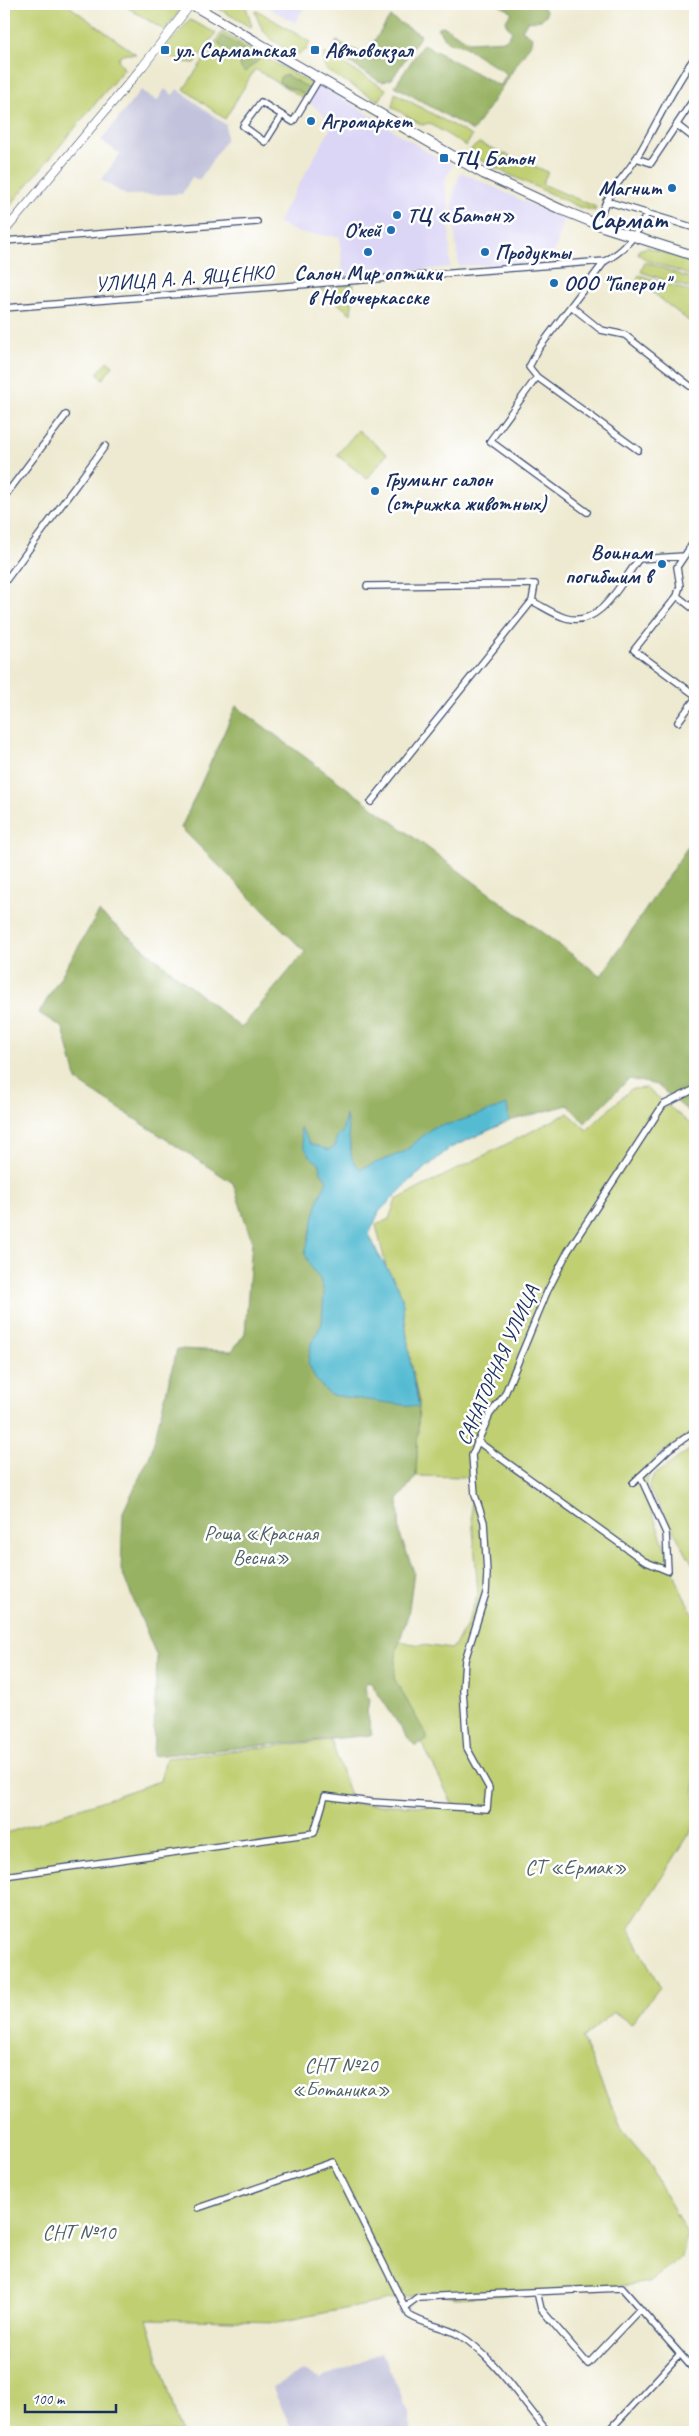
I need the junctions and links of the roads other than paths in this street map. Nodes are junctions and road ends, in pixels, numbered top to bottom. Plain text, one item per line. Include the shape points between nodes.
1 (191, 4) edge
2 (201, 4) edge
3 (695, 57) edge
4 (319, 79) junction
5 (690, 103) dead end
6 (282, 115) junction
7 (677, 125) junction
8 (695, 139) edge
9 (461, 158) junction
10 (636, 158) junction
11 (606, 200) junction
12 (647, 213) junction
13 (600, 220) junction
14 (257, 222) dead end
15 (695, 228) edge
16 (4, 232) edge
17 (635, 235) junction
18 (4, 241) edge
19 (695, 251) edge
20 (695, 256) edge
21 (605, 261) junction
22 (571, 306) junction
23 (4, 308) edge
24 (537, 376) junction
25 (690, 386) dead end
26 (66, 415) dead end
27 (105, 446) dead end
28 (638, 450) dead end
29 (4, 497) edge
30 (587, 512) dead end
31 (695, 540) edge
32 (684, 556) junction
33 (4, 583) edge
34 (367, 586) dead end
35 (677, 596) junction
36 (532, 601) junction
37 (695, 610) edge
38 (695, 697) edge
39 (678, 722) dead end
40 (371, 802) dead end
41 (695, 1090) edge
42 (695, 1431) edge
43 (477, 1441) junction
44 (640, 1476) junction
45 (633, 1482) dead end
46 (4, 1876) edge
47 (198, 2208) dead end
48 (537, 2292) junction
49 (406, 2306) junction
50 (640, 2309) junction
51 (680, 2354) junction
52 (695, 2371) edge
53 (548, 2432) edge
54 (608, 2432) edge

1 - 4 main road
1 - 16 main road
2 - 9 main road
3 - 10 street
4 - 6 street via 293,122
4 - 9 main road
5 - 7 street
6 - 6 street via 261,102 243,126 265,142
7 - 8 street
7 - 10 street via 651,163
9 - 13 main road
9 - 17 main road via 562,210
10 - 11 street
11 - 12 street
11 - 13 street
12 - 15 street
12 - 17 street
13 - 17 main road
14 - 18 street
17 - 19 main road
17 - 20 main road
17 - 21 street via 621,252
21 - 22 street
21 - 23 street, УЛИЦА А. А. ЯЩЕНКО
22 - 24 street via 539,348 529,367
22 - 25 street via 601,330 625,335
24 - 28 street
24 - 30 street via 490,441
26 - 29 street
27 - 33 street
31 - 32 street
32 - 35 street via 677,567 680,586
32 - 36 street via 640,559 611,601 589,618 567,618
34 - 36 street via 535,584
35 - 37 street
35 - 38 street via 634,650
36 - 40 street
38 - 39 street
41 - 43 street, САНАТОРНАЯ УЛИЦА via 663,1105 568,1251 547,1292 504,1396 490,1414
42 - 44 street via 669,1449
43 - 44 street via 644,1561 668,1571 666,1533
43 - 46 street, САНАТОРНАЯ УЛИЦА via 472,1455 475,1495 484,1522 486,1594 465,1660 463,1690 468,1748 489,1788 487,1809 325,1796 314,1833
44 - 45 street
47 - 49 street via 333,2162
48 - 49 street via 418,2297
48 - 50 street via 622,2288
48 - 50 street via 541,2309 588,2364
49 - 53 street via 409,2315 418,2321 459,2335 489,2360
50 - 51 street
51 - 52 street
51 - 54 street

